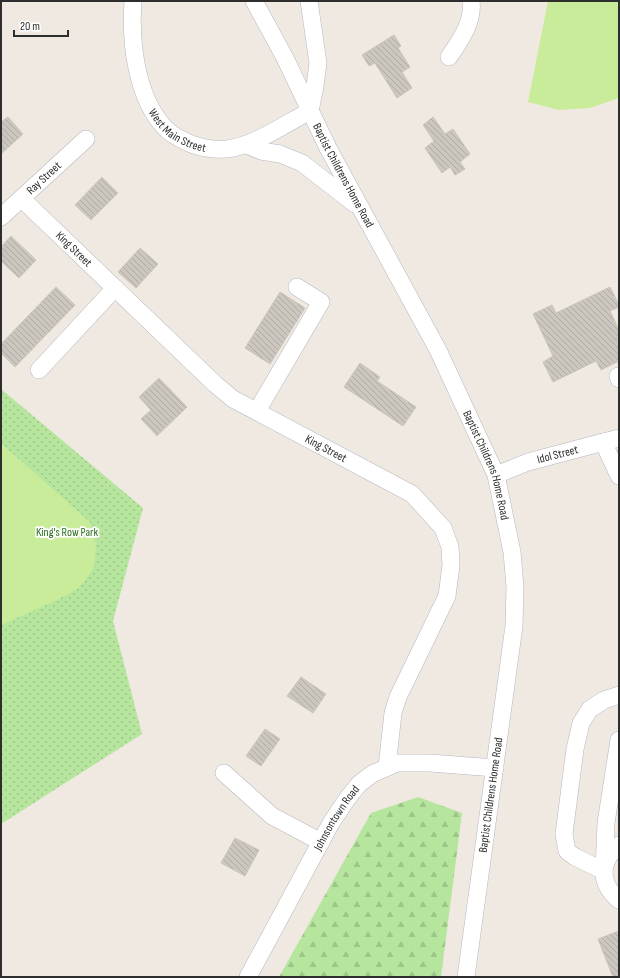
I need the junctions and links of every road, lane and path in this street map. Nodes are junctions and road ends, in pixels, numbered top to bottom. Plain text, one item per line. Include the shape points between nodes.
1 (133, 1) edge
2 (254, 1) edge
3 (309, 1) edge
4 (471, 1) edge
5 (449, 57) dead end
6 (310, 112) junction
7 (86, 139) dead end
8 (246, 145) junction
9 (22, 199) junction
10 (360, 208) junction
11 (1, 217) edge
12 (296, 287) dead end
13 (115, 288) junction
14 (39, 370) dead end
15 (257, 411) junction
16 (611, 440) edge
17 (496, 475) junction
18 (619, 476) edge
19 (619, 695) edge
20 (619, 740) edge
21 (387, 767) junction
22 (495, 768) junction
23 (224, 773) dead end
24 (321, 842) junction
25 (619, 844) edge
26 (604, 871) junction
27 (619, 900) edge
28 (248, 977) edge
29 (466, 977) edge

1 - 8 street, West Main Street via 133,47 140,80 148,105 165,129 181,140 202,148 226,149
2 - 6 street, Baptist Childrens Home Road via 285,58
3 - 6 street via 318,63
4 - 5 street via 472,9 463,36
6 - 8 street, West Main Street
6 - 10 street, Baptist Childrens Home Road
7 - 9 street, Ray Street
8 - 10 street via 302,163
9 - 11 street, Ray Street
9 - 13 street, King Street
10 - 17 street, Baptist Childrens Home Road via 438,350
12 - 15 street via 321,302
13 - 14 street
13 - 15 street, King Street via 215,384 233,398
15 - 21 street, King Street via 412,494 443,528 450,547 452,565 447,596 398,697 393,712
16 - 17 street, Idol Street via 528,462
16 - 18 street
17 - 22 street, Baptist Childrens Home Road via 512,552 515,587 514,626
19 - 26 street via 604,700 590,709 581,723 564,834 567,851
20 - 26 street via 606,823
21 - 22 street, Johnsontown Road via 397,763 430,763
21 - 24 street, Johnsontown Road via 372,774 360,784 343,805
22 - 29 street, Baptist Childrens Home Road
23 - 24 street via 272,816
24 - 28 street, Johnsontown Road
25 - 26 street via 606,860
26 - 27 street via 605,882 610,892

